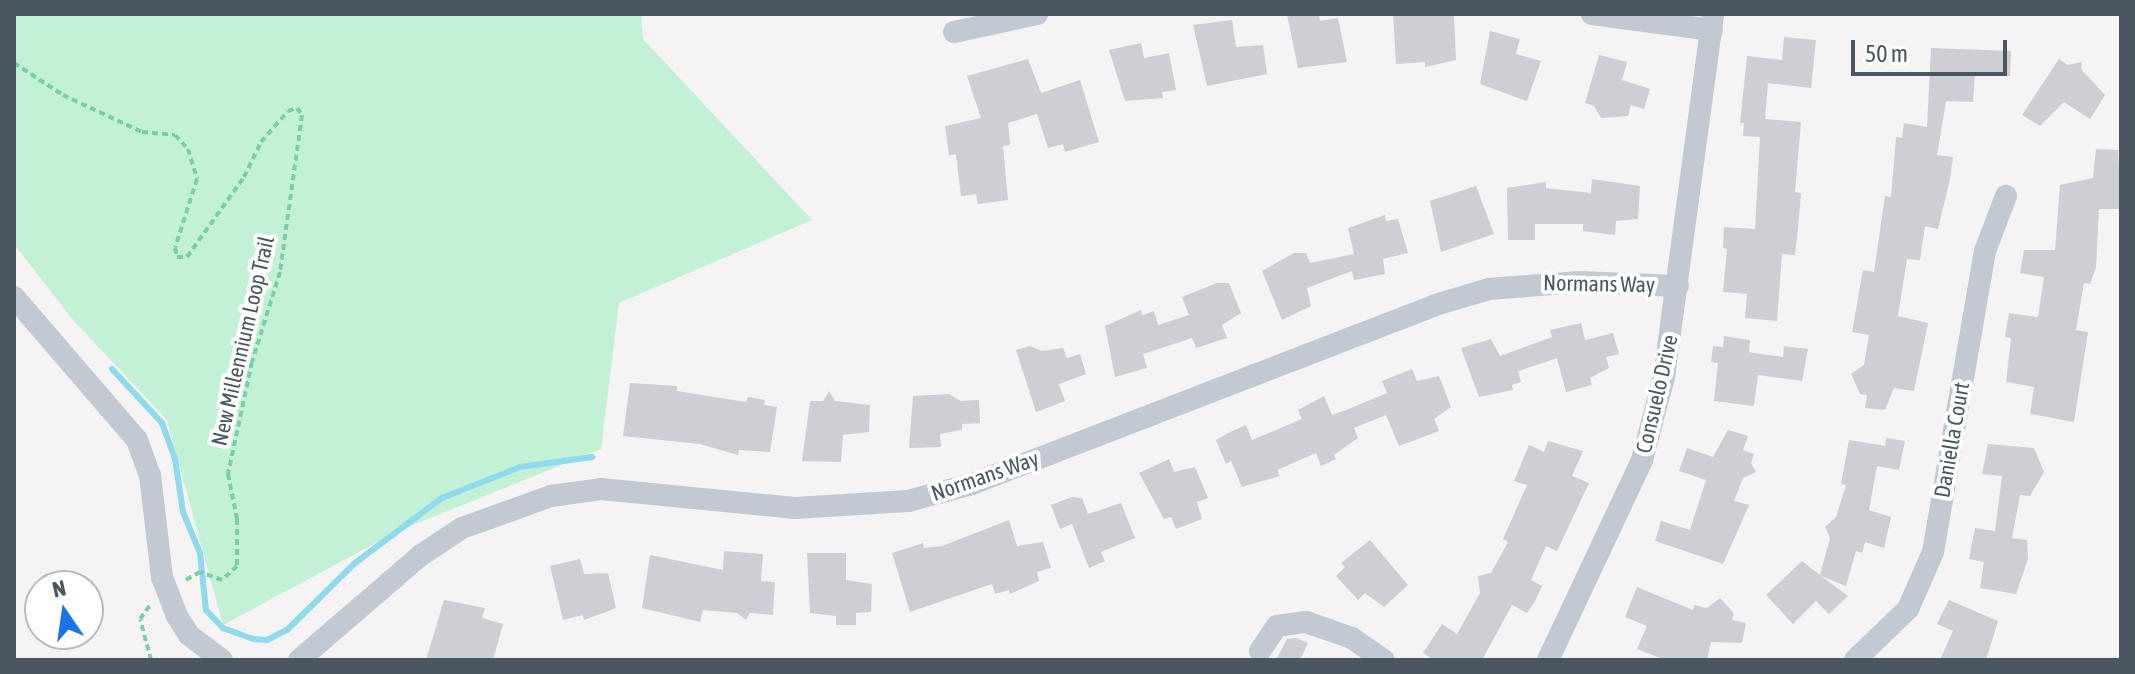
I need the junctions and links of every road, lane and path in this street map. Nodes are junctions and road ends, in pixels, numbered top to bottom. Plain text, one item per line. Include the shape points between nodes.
1 (1037, 14) edge
2 (1592, 14) edge
3 (1712, 22) edge
4 (954, 32) dead end
5 (14, 63) edge
6 (2006, 196) dead end
7 (1678, 286) junction
8 (14, 297) edge
9 (203, 572) dead end
10 (1260, 651) dead end
11 (307, 655) edge
12 (1556, 658) edge
13 (222, 660) edge
14 (1384, 660) edge
15 (1855, 660) edge

1 - 4 street
2 - 3 street
3 - 7 street, Consuelo Drive
5 - 9 path, New Millennium Loop Trail via 63,95 142,132 175,135 188,149 197,179 175,248 177,257 187,257 244,177 261,142 288,111 297,108 302,115 280,272 252,362 228,474 237,519 237,566 222,580
6 - 15 street, Daniella Court via 1985,251 1933,552 1908,609
7 - 11 street, Normans Way via 1580,282 1489,289 1435,305 972,484 908,501 795,508 601,489 551,496 462,528 421,555
7 - 12 street, Consuelo Drive via 1664,377 1642,460
8 - 13 street via 137,440 150,475 162,577 177,616 189,635
10 - 14 street via 1277,626 1306,622 1352,638

